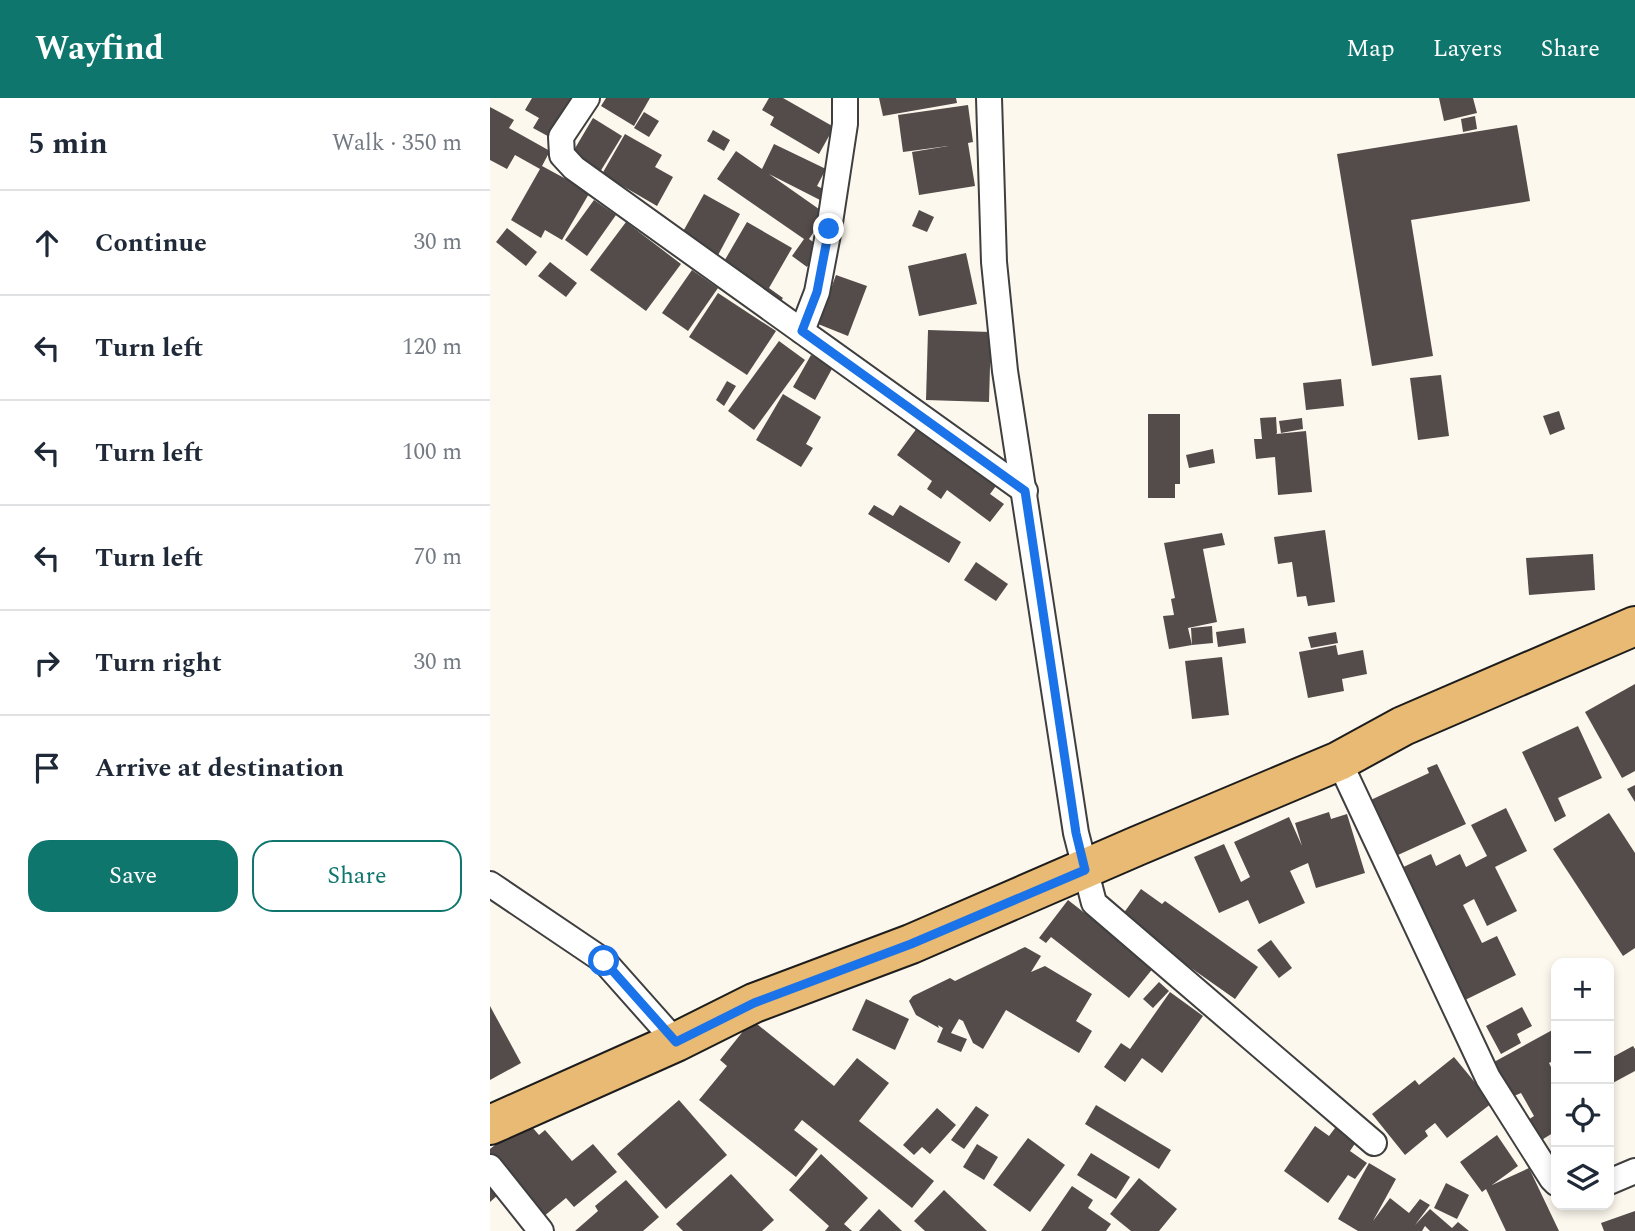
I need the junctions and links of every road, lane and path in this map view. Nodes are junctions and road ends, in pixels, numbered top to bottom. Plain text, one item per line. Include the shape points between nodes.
1 (587, 98) edge
2 (845, 98) edge
3 (989, 98) edge
4 (802, 331) junction
5 (1025, 491) junction
6 (1635, 626) edge
7 (1339, 761) junction
8 (1085, 870) junction
9 (490, 884) edge
10 (676, 1042) junction
11 (490, 1125) edge
12 (1374, 1143) dead end
13 (490, 1167) edge
14 (1635, 1171) edge
15 (1551, 1177) edge
16 (1614, 1180) edge
17 (541, 1231) edge

1 - 4 street via 561,137 562,155
2 - 4 street via 827,241 817,292
3 - 5 street via 994,261 1005,370
4 - 5 street
5 - 8 street
6 - 7 main road via 1403,726
7 - 8 main road
7 - 15 street via 1488,1078
8 - 10 main road via 911,944 754,1003
8 - 12 street via 1094,903
9 - 10 street via 604,961
10 - 11 main road
13 - 17 street
14 - 16 street

